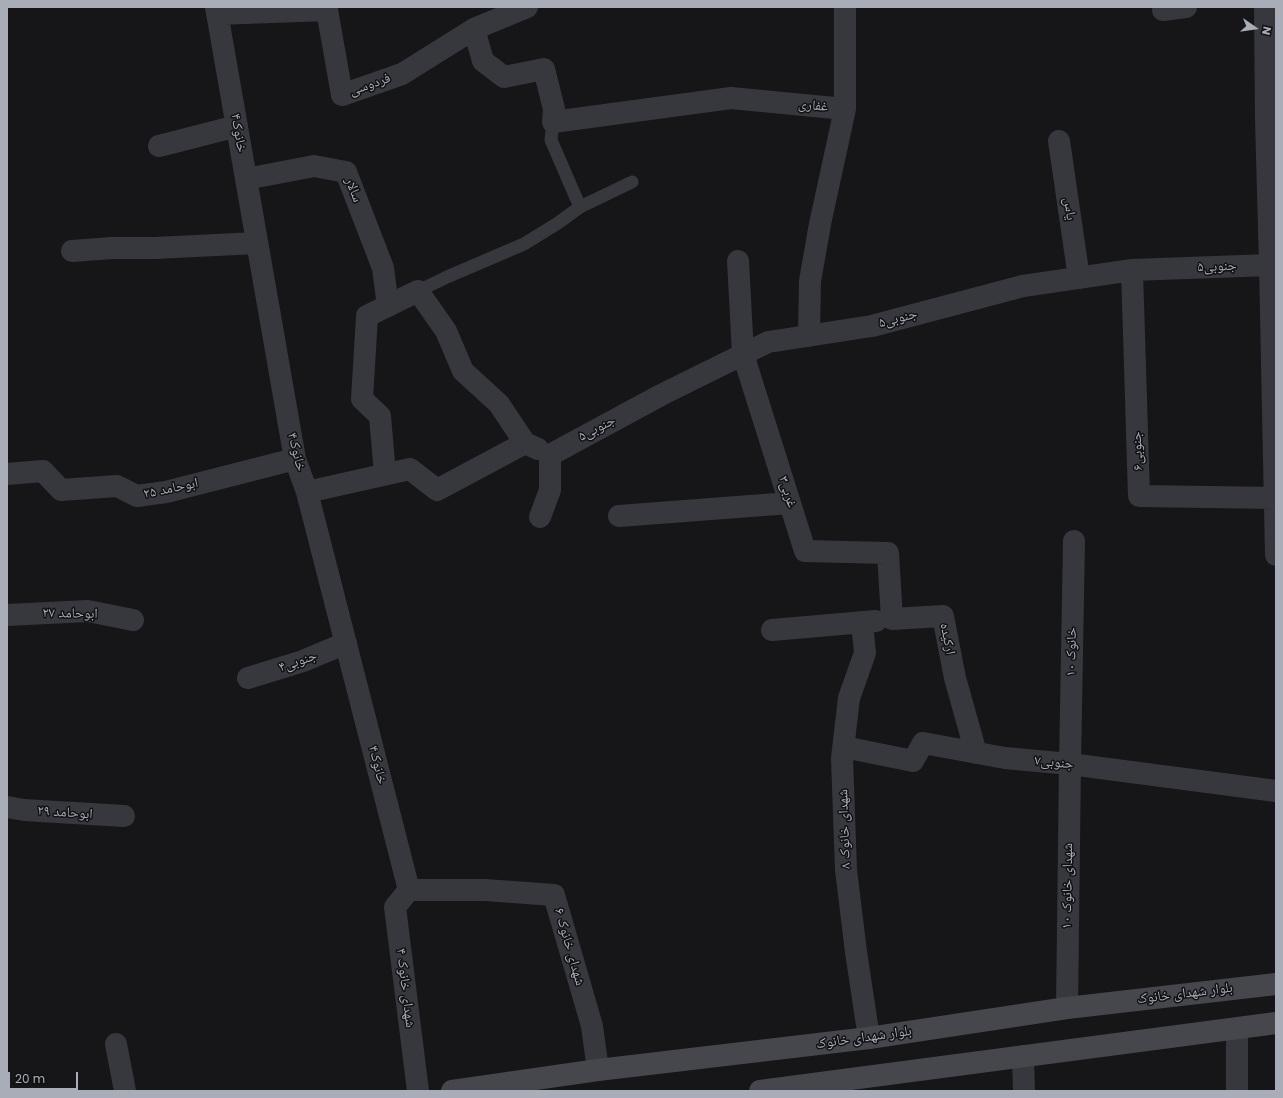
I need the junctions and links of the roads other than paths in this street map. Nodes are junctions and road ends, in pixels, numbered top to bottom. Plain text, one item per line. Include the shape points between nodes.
1 (527, 7) edge
2 (845, 7) edge
3 (1186, 7) edge
4 (1265, 7) edge
5 (217, 10) edge
6 (1163, 10) dead end
7 (474, 29) junction
8 (845, 109) junction
9 (1271, 120) edge
10 (553, 122) junction
11 (237, 126) junction
12 (1059, 141) dead end
13 (159, 146) dead end
14 (246, 179) junction
15 (632, 182) dead end
16 (580, 207) junction
17 (257, 243) junction
18 (72, 251) dead end
19 (738, 262) dead end
20 (1270, 265) junction
21 (1132, 270) junction
22 (1079, 278) junction
23 (418, 291) junction
24 (388, 306) junction
25 (809, 336) junction
26 (743, 354) junction
27 (526, 443) junction
28 (550, 455) junction
29 (295, 459) junction
30 (7, 474) edge
31 (385, 474) junction
32 (308, 492) junction
33 (1275, 498) edge
34 (790, 503) junction
35 (619, 516) dead end
36 (540, 517) dead end
37 (1074, 541) dead end
38 (1276, 555) edge
39 (7, 614) edge
40 (892, 619) junction
41 (133, 620) dead end
42 (862, 622) junction
43 (772, 630) dead end
44 (346, 643) junction
45 (248, 678) dead end
46 (844, 747) junction
47 (976, 753) junction
48 (1070, 764) junction
49 (1276, 791) edge
50 (7, 807) edge
51 (124, 816) dead end
52 (409, 890) junction
53 (1276, 984) edge
54 (1067, 1008) junction
55 (1276, 1023) edge
56 (1237, 1029) junction
57 (869, 1038) junction
58 (116, 1044) dead end
59 (1022, 1056) junction
60 (598, 1070) junction
61 (125, 1091) edge
62 (418, 1091) edge
63 (452, 1091) edge
64 (760, 1091) edge
65 (1024, 1091) edge
66 (1237, 1091) edge

1 - 7 street, فردوسی
2 - 8 street
3 - 6 street
4 - 9 street
5 - 7 street, فردوسی via 327,10 342,95 402,74
5 - 11 street, خانوک۴
7 - 10 street via 483,61 504,77 544,69 554,109
8 - 10 street, غفاری via 731,98
8 - 25 street, غفاری via 810,281
9 - 20 street
10 - 16 lane via 551,140
11 - 13 street
11 - 14 street, خانوک۴
12 - 22 street, یاس
14 - 17 street, خانوک۴
14 - 24 street, سالار via 314,166 346,172 384,268
15 - 16 lane
16 - 23 lane via 524,244
17 - 18 street
17 - 29 street, خانوک۴
19 - 26 street, غربی۳
20 - 21 street, جنوبی۵
20 - 33 street
21 - 22 street, جنوبی۵
21 - 33 street, جنوبی۶ via 1139,496
22 - 25 street, جنوبی۵ via 1023,286 872,326
23 - 24 street
23 - 27 street via 446,331 463,371 499,404
24 - 31 street via 367,316 362,399 380,416
25 - 26 street, جنوبی۵ via 768,342
26 - 28 street, جنوبی۵
26 - 34 street, غربی۳
27 - 28 street
27 - 31 street via 437,490 410,469
28 - 36 street via 550,490
29 - 30 street, ابوحامد ۲۵ via 166,492 137,496 117,486 61,490 43,471
29 - 32 street, خانوک۴
31 - 32 street
32 - 44 street, خانوک۴
33 - 38 street
34 - 35 street
34 - 40 street, غربی۳ via 805,551 888,552
37 - 48 street, خانوک ۱۰
39 - 41 street, ابوحامد ۲۷ via 88,611
40 - 42 street
40 - 47 street, ارکیده via 943,616 955,678
42 - 43 street
42 - 46 street, شهدای خانوک ۸ via 865,653 849,698
44 - 45 street, جنوبی۴ via 303,661
44 - 52 street, خانوک۴
46 - 47 street, جنوبی۷ via 913,761 923,743
46 - 57 street, شهدای خانوک ۸ via 842,758 846,870
47 - 48 street, جنوبی۷
48 - 49 street, جنوبی۷
48 - 54 street, شهدای خانوک ۱۰
50 - 51 street, ابوحامد ۲۹
52 - 60 street, شهدای خانوک ۶ via 485,890 554,895 592,1026
52 - 62 street, شهدای خانوک ۴ via 395,907
53 - 54 main road, بلوار شهدای خانوک
54 - 57 main road, بلوار شهدای خانوک
55 - 56 main road
56 - 59 main road
56 - 66 street
57 - 60 main road, بلوار شهدای خانوک
58 - 61 street
59 - 64 main road
59 - 65 street
60 - 63 main road, بلوار شهدای خانوک

